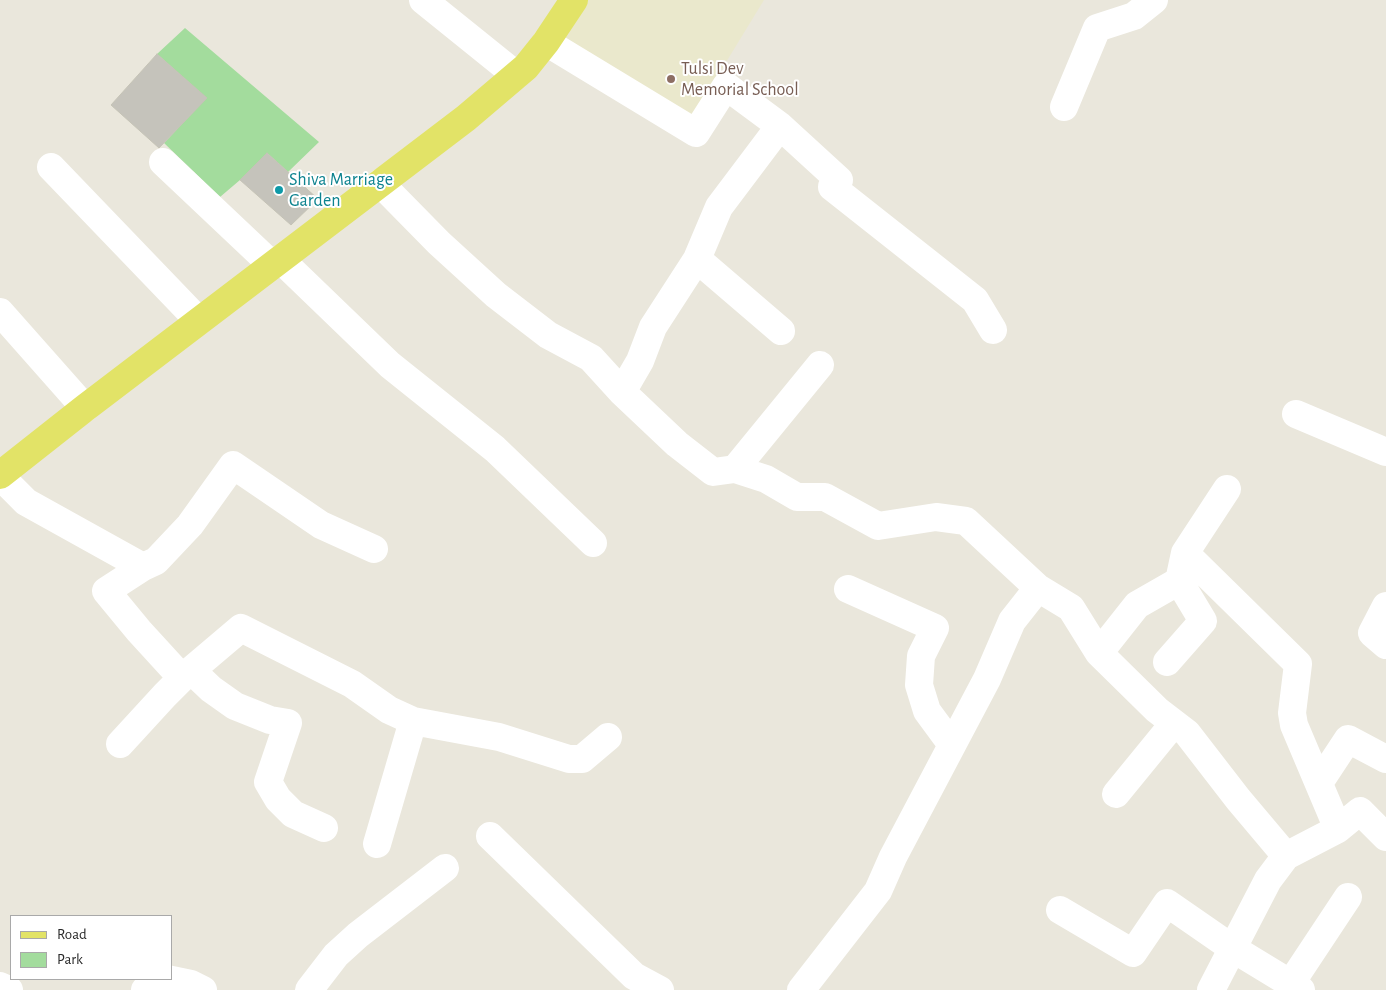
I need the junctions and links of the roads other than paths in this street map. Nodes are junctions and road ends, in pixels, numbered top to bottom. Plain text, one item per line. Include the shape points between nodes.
1 (423, 0) edge
2 (574, 0) edge
3 (1154, 0) edge
4 (546, 42) junction
5 (516, 75) junction
6 (1064, 107) dead end
7 (780, 126) junction
8 (163, 162) dead end
9 (51, 167) dead end
10 (380, 183) junction
11 (697, 259) junction
12 (276, 262) junction
13 (0, 312) edge
14 (199, 321) junction
15 (993, 330) dead end
16 (781, 331) dead end
17 (820, 365) dead end
18 (622, 392) junction
19 (85, 408) junction
20 (1296, 414) dead end
21 (1386, 452) edge
22 (735, 469) junction
23 (0, 475) edge
24 (1227, 490) dead end
25 (593, 543) dead end
26 (374, 549) dead end
27 (1185, 554) junction
28 (142, 567) junction
29 (1179, 581) junction
30 (1038, 588) junction
31 (848, 589) dead end
32 (1386, 606) edge
33 (1386, 645) edge
34 (1099, 653) junction
35 (1167, 662) dead end
36 (187, 674) junction
37 (413, 720) junction
38 (1174, 723) junction
39 (608, 737) dead end
40 (120, 744) dead end
41 (952, 745) junction
42 (1386, 759) edge
43 (1319, 783) junction
44 (1116, 794) dead end
45 (324, 828) dead end
46 (1338, 828) junction
47 (490, 836) dead end
48 (1386, 837) edge
49 (377, 844) dead end
50 (1286, 856) junction
51 (445, 868) dead end
52 (1348, 897) dead end
53 (1060, 910) dead end
54 (1232, 948) junction
55 (164, 980) edge
56 (171, 980) edge
57 (0, 986) edge
58 (1296, 987) edge
59 (9, 990) edge
60 (145, 990) edge
61 (203, 990) edge
62 (309, 990) edge
63 (660, 990) edge
64 (801, 990) edge
65 (1211, 990) edge

1 - 5 street
2 - 4 main road
3 - 6 street via 1134,16 1097,28
4 - 5 main road via 526,68
4 - 7 street via 696,133 726,86
5 - 10 main road via 466,118
7 - 11 street via 720,206
7 - 15 street via 839,180 832,187 975,300
8 - 12 street
9 - 14 street
10 - 12 main road
10 - 18 street via 496,295 548,335 591,358
11 - 16 street
11 - 18 street via 653,327 640,361
12 - 14 main road
12 - 25 street via 390,366 495,449
13 - 19 street
14 - 19 main road
17 - 22 street
18 - 22 street via 677,444 713,472
19 - 23 main road
20 - 21 street
22 - 30 street via 766,479 797,497 825,497 878,526 936,517 966,521
23 - 28 street via 26,502
24 - 27 street
26 - 28 street via 321,525 233,465 190,525 156,561
27 - 29 street
27 - 43 street via 1298,664 1292,713 1294,725
28 - 36 street via 106,591 139,631
29 - 34 street via 1137,605
29 - 35 street via 1202,621
30 - 34 street via 1071,608
30 - 41 street via 1012,622 987,679
31 - 41 street via 935,628 921,656 919,686 927,711
32 - 33 street via 1372,633
34 - 38 street
36 - 37 street via 241,628 352,684 389,710
36 - 40 street
36 - 45 street via 235,706 270,720 288,723 268,782 278,799 293,814
37 - 39 street via 499,737 569,759 582,759
37 - 49 street
38 - 44 street
38 - 50 street via 1187,733
41 - 64 street via 878,891
42 - 43 street via 1348,739
43 - 46 street
46 - 48 street via 1360,810
46 - 50 street
47 - 63 street via 634,976
50 - 54 street via 1268,880
51 - 62 street via 358,935 336,955
52 - 58 street
53 - 54 street via 1132,953 1168,903
54 - 58 street
54 - 65 street
55 - 60 street
56 - 61 street
57 - 59 street

